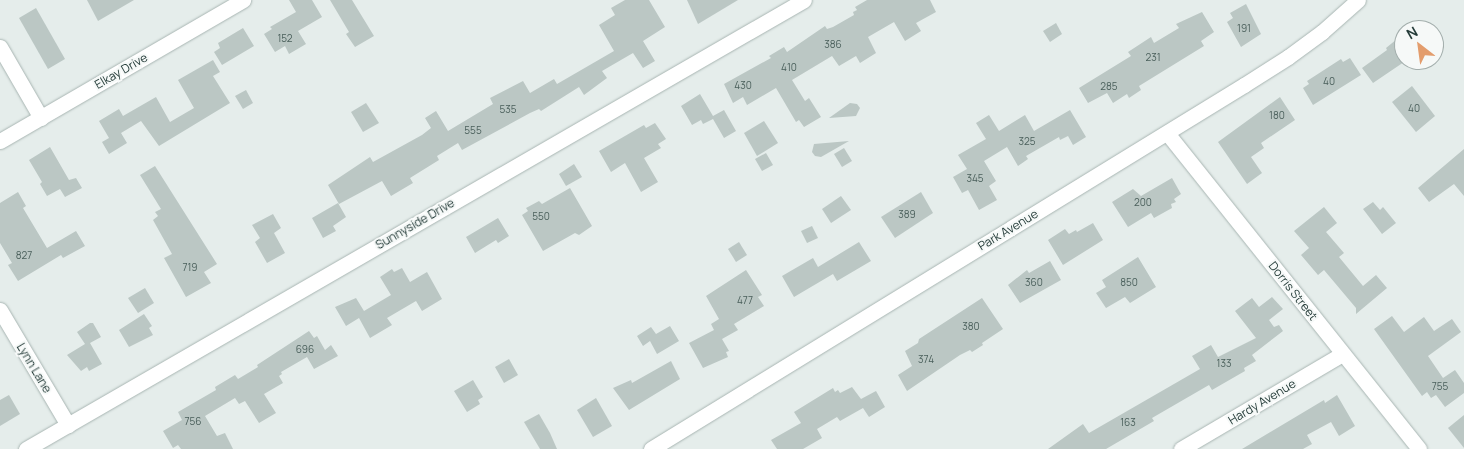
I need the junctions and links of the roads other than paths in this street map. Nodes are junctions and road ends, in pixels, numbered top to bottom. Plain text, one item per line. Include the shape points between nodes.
1 (243, 0) edge
2 (804, 0) edge
3 (1358, 0) edge
4 (0, 47) edge
5 (41, 118) junction
6 (1167, 133) junction
7 (0, 141) edge
8 (0, 310) edge
9 (1342, 354) junction
10 (68, 425) junction
11 (26, 449) edge
12 (651, 449) edge
13 (1181, 449) edge
14 (1419, 449) edge

1 - 5 street, Elkay Drive
2 - 10 street, Sunnyside Drive
3 - 6 street, Park Avenue via 1288,57
4 - 5 street
5 - 7 street, Elkay Drive
6 - 9 street, Dorris Street
6 - 12 street, Park Avenue
8 - 10 street, Lynn Lane
9 - 13 street, Hardy Avenue
9 - 14 street, Dorris Street
10 - 11 street, Sunnyside Drive

